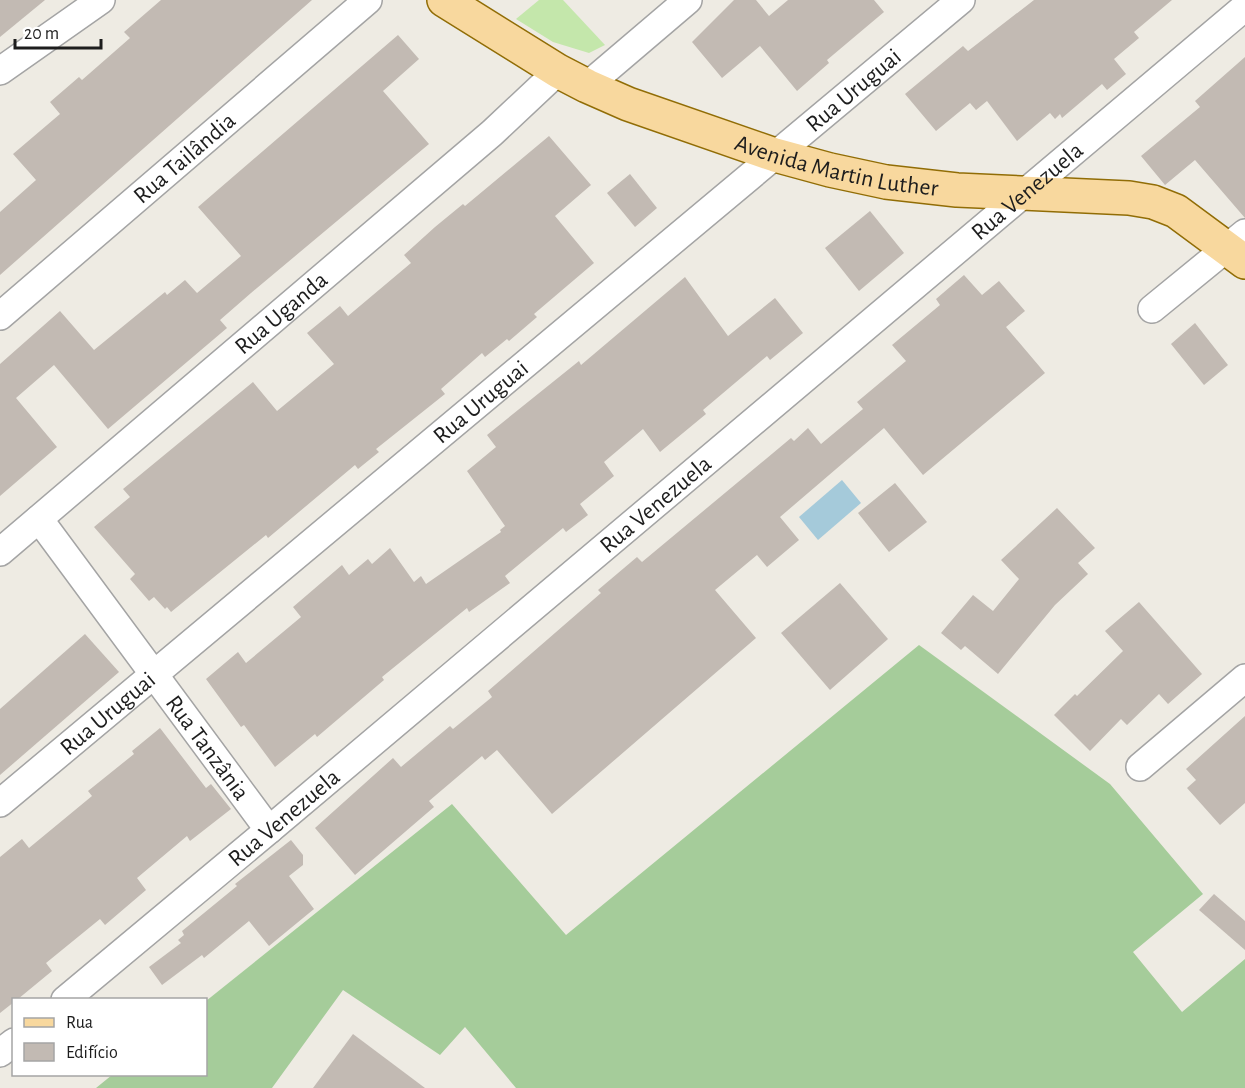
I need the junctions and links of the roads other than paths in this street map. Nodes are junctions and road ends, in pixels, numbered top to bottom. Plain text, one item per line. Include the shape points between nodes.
1 (101, 0) edge
2 (368, 0) edge
3 (444, 0) edge
4 (688, 0) edge
5 (961, 0) edge
6 (1245, 7) edge
7 (0, 71) edge
8 (558, 71) junction
9 (587, 86) junction
10 (776, 155) junction
11 (1022, 194) junction
12 (1239, 248) edge
13 (1152, 309) dead end
14 (0, 316) edge
15 (39, 519) junction
16 (0, 552) edge
17 (154, 675) junction
18 (1245, 678) edge
19 (1140, 767) dead end
20 (0, 803) edge
21 (268, 830) junction
22 (65, 998) edge
23 (12, 1044) edge
24 (0, 1053) edge

1 - 7 street
2 - 14 street, Rua Tailândia
3 - 8 main road, Avenida Martin Luther
4 - 9 street
5 - 10 street, Rua Uruguai
6 - 11 street, Rua Venezuela
8 - 9 main road, Avenida Martin Luther
8 - 15 street, Rua Uganda via 492,134
9 - 10 main road, Avenida Martin Luther via 628,105
10 - 11 main road, Avenida Martin Luther via 886,182
10 - 17 street, Rua Uruguai
11 - 12 main road, Avenida Martin Luther via 1153,202
11 - 21 street, Rua Venezuela
12 - 13 street
15 - 16 street, Rua Uganda
15 - 17 street, Rua Tanzânia
17 - 20 street, Rua Uruguai
17 - 21 street, Rua Tanzânia
18 - 19 street
21 - 22 street, Rua Venezuela
23 - 24 street

